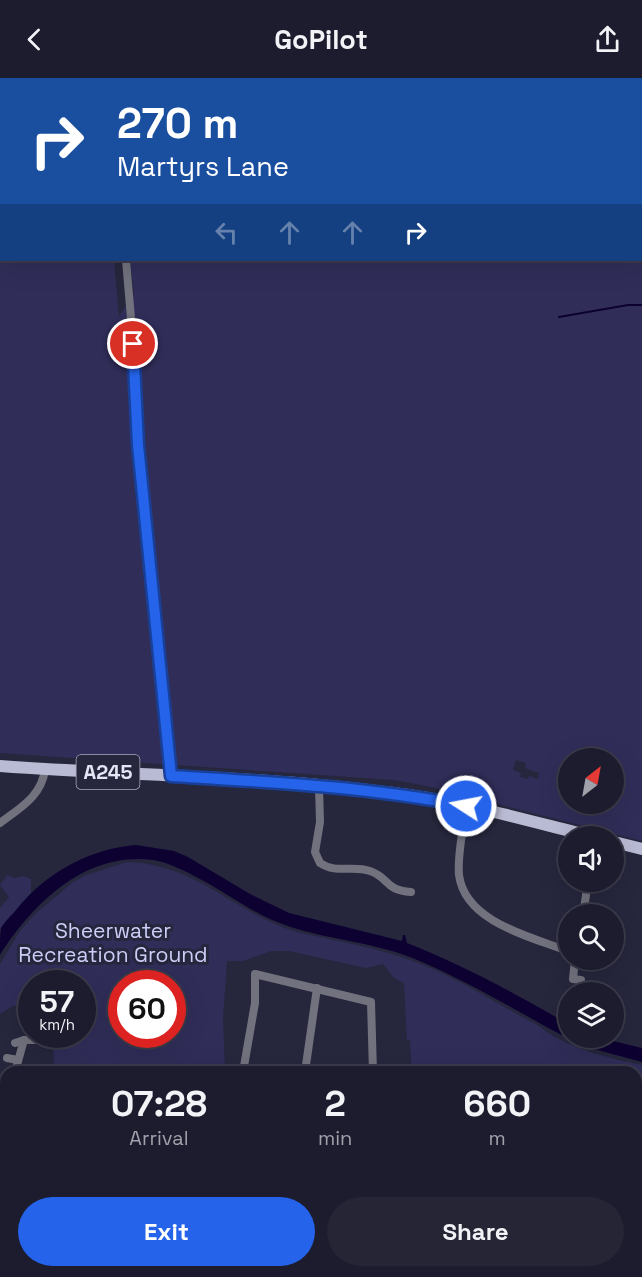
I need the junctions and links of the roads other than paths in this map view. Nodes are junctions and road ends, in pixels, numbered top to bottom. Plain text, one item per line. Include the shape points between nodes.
1 (126, 261) edge
2 (0, 766) edge
3 (45, 769) junction
4 (177, 776) junction
5 (319, 786) junction
6 (466, 806) junction
7 (0, 823) edge
8 (558, 828) edge
9 (624, 844) edge
10 (642, 849) edge
11 (411, 892) dead end
12 (558, 947) edge
13 (574, 970) edge
14 (581, 980) dead end
15 (317, 988) junction
16 (19, 1048) edge
17 (7, 1058) dead end
18 (18, 1060) junction
19 (16, 1066) edge
20 (244, 1066) edge
21 (306, 1066) edge
22 (373, 1066) edge

1 - 4 street via 138,445 168,754
2 - 3 main road, A245
3 - 4 main road, A245
3 - 7 street via 34,796
4 - 5 main road, A245
5 - 6 main road, A245 via 408,795
5 - 11 street via 320,822 315,852 320,863 333,869 372,872 392,888
6 - 8 main road, A245
6 - 12 street via 459,867 462,887 470,902 480,913 516,932
9 - 10 main road
13 - 14 street via 573,979
15 - 20 street via 255,974 255,1003
15 - 21 street
15 - 22 street via 371,1002
16 - 18 street
17 - 18 street
18 - 19 street

